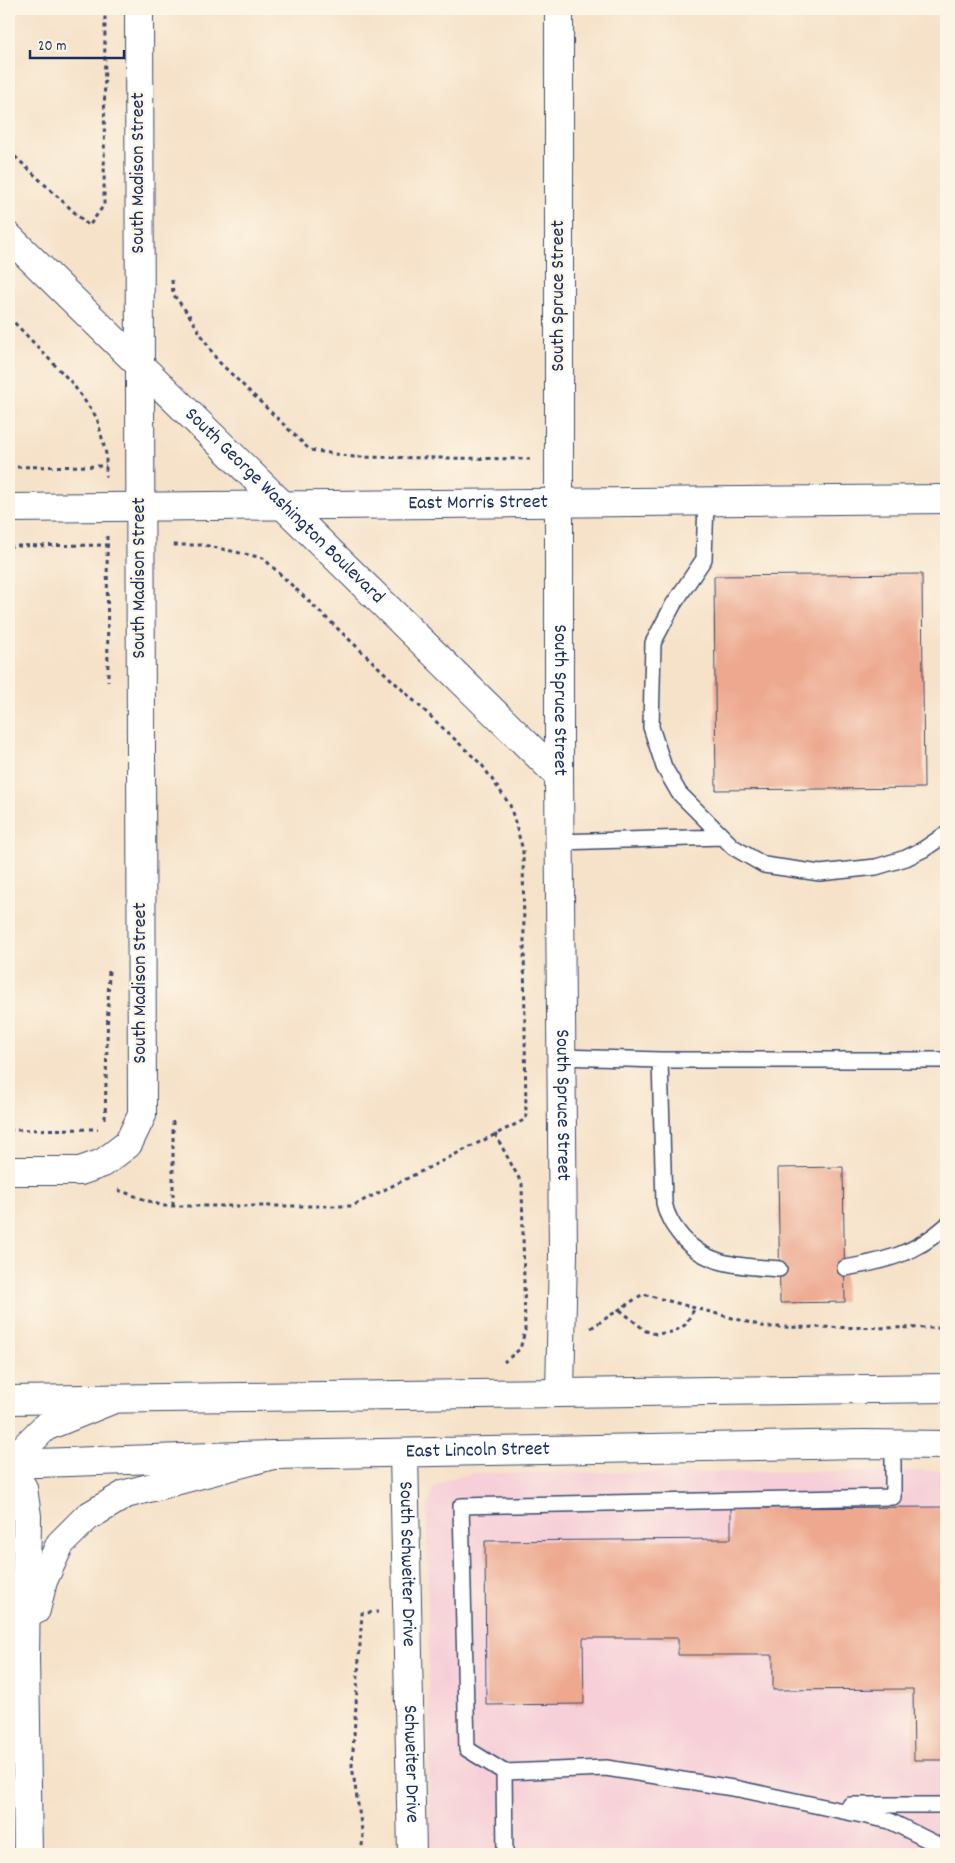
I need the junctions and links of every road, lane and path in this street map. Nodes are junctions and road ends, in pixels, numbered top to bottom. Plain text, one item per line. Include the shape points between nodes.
1 (105, 9) edge
2 (139, 9) edge
3 (559, 9) edge
4 (9, 151) edge
5 (9, 236) edge
6 (172, 276) dead end
7 (9, 317) edge
8 (139, 364) junction
9 (559, 459) junction
10 (106, 466) junction
11 (9, 467) edge
12 (946, 499) edge
13 (706, 502) junction
14 (559, 503) junction
15 (284, 506) junction
16 (140, 507) junction
17 (9, 508) edge
18 (106, 508) junction
19 (107, 545) junction
20 (140, 545) junction
21 (9, 546) edge
22 (108, 682) dead end
23 (559, 776) junction
24 (946, 834) edge
25 (722, 837) junction
26 (559, 842) junction
27 (109, 965) dead end
28 (561, 1057) junction
29 (660, 1060) junction
30 (946, 1060) edge
31 (9, 1130) edge
32 (495, 1134) junction
33 (9, 1171) edge
34 (109, 1191) dead end
35 (946, 1226) edge
36 (845, 1268) dead end
37 (779, 1269) dead end
38 (695, 1308) junction
39 (620, 1310) junction
40 (946, 1328) edge
41 (590, 1329) dead end
42 (525, 1331) dead end
43 (946, 1378) edge
44 (919, 1388) junction
45 (946, 1388) edge
46 (560, 1392) junction
47 (114, 1399) junction
48 (9, 1400) edge
49 (893, 1444) junction
50 (946, 1445) edge
51 (404, 1453) junction
52 (274, 1455) junction
53 (9, 1464) edge
54 (408, 1611) junction
55 (25, 1658) junction
56 (409, 1674) joint
57 (504, 1772) junction
58 (819, 1805) junction
59 (946, 1805) edge
60 (946, 1849) edge
61 (28, 1854) edge
62 (361, 1854) edge
63 (412, 1854) edge
64 (505, 1854) edge

1 - 4 path via 104,205 89,226
2 - 8 main road, South Madison Street
3 - 9 main road, South Spruce Street
5 - 8 main road, South George Washington Boulevard
6 - 9 path via 173,294 217,360 310,450 354,457
7 - 10 path via 72,384 97,418
8 - 15 main road, South George Washington Boulevard
8 - 16 main road, South Madison Street
9 - 14 main road, South Spruce Street
10 - 11 path
10 - 18 path
12 - 13 main road, East Morris Street
13 - 14 main road, East Morris Street
13 - 25 lane via 704,559 672,605 653,643 651,727 664,767 679,794
14 - 15 main road, East Morris Street
14 - 23 main road, South Spruce Street
15 - 16 main road, East Morris Street
15 - 23 main road, South George Washington Boulevard
16 - 18 main road, East Morris Street
16 - 20 main road, South Madison Street
17 - 18 main road, East Morris Street
18 - 19 path
19 - 20 path
19 - 21 path
19 - 22 path
20 - 32 path via 204,545 263,558 482,765 510,805 523,850 526,1119
20 - 33 main road, South Madison Street via 142,1115 128,1144 104,1163 80,1171
23 - 26 main road, South Spruce Street
24 - 25 lane via 906,858 876,867 820,872 764,865 732,847
25 - 26 lane
26 - 28 main road, South Spruce Street
27 - 31 path via 105,1128
28 - 29 lane
28 - 46 main road, South Spruce Street
29 - 30 lane
29 - 37 lane via 667,1217 690,1247 705,1257 739,1266
32 - 34 path via 352,1206 163,1206 118,1189
32 - 42 path via 522,1184
35 - 36 lane via 907,1253
38 - 39 path via 643,1294
38 - 39 path via 685,1325 673,1332 656,1334 646,1331
38 - 40 path via 766,1327
39 - 41 path
43 - 44 main road
44 - 45 main road
44 - 46 main road
46 - 47 main road
47 - 48 main road
47 - 53 main road via 45,1427
49 - 50 main road, East Lincoln Street
49 - 51 main road, East Lincoln Street
49 - 57 lane via 893,1497 461,1506 467,1749
51 - 52 main road, East Lincoln Street
51 - 54 main road, South Schweiter Drive
52 - 53 main road, East Lincoln Street
52 - 55 main road via 126,1494 87,1517 60,1544 43,1581
53 - 55 main road via 23,1488 27,1516
54 - 56 main road, South Schweiter Drive
54 - 62 path via 362,1613 352,1766 363,1837
55 - 61 main road
56 - 63 main road, Schweiter Drive
57 - 58 lane via 606,1768
57 - 64 lane
58 - 59 lane
58 - 60 lane via 890,1820

